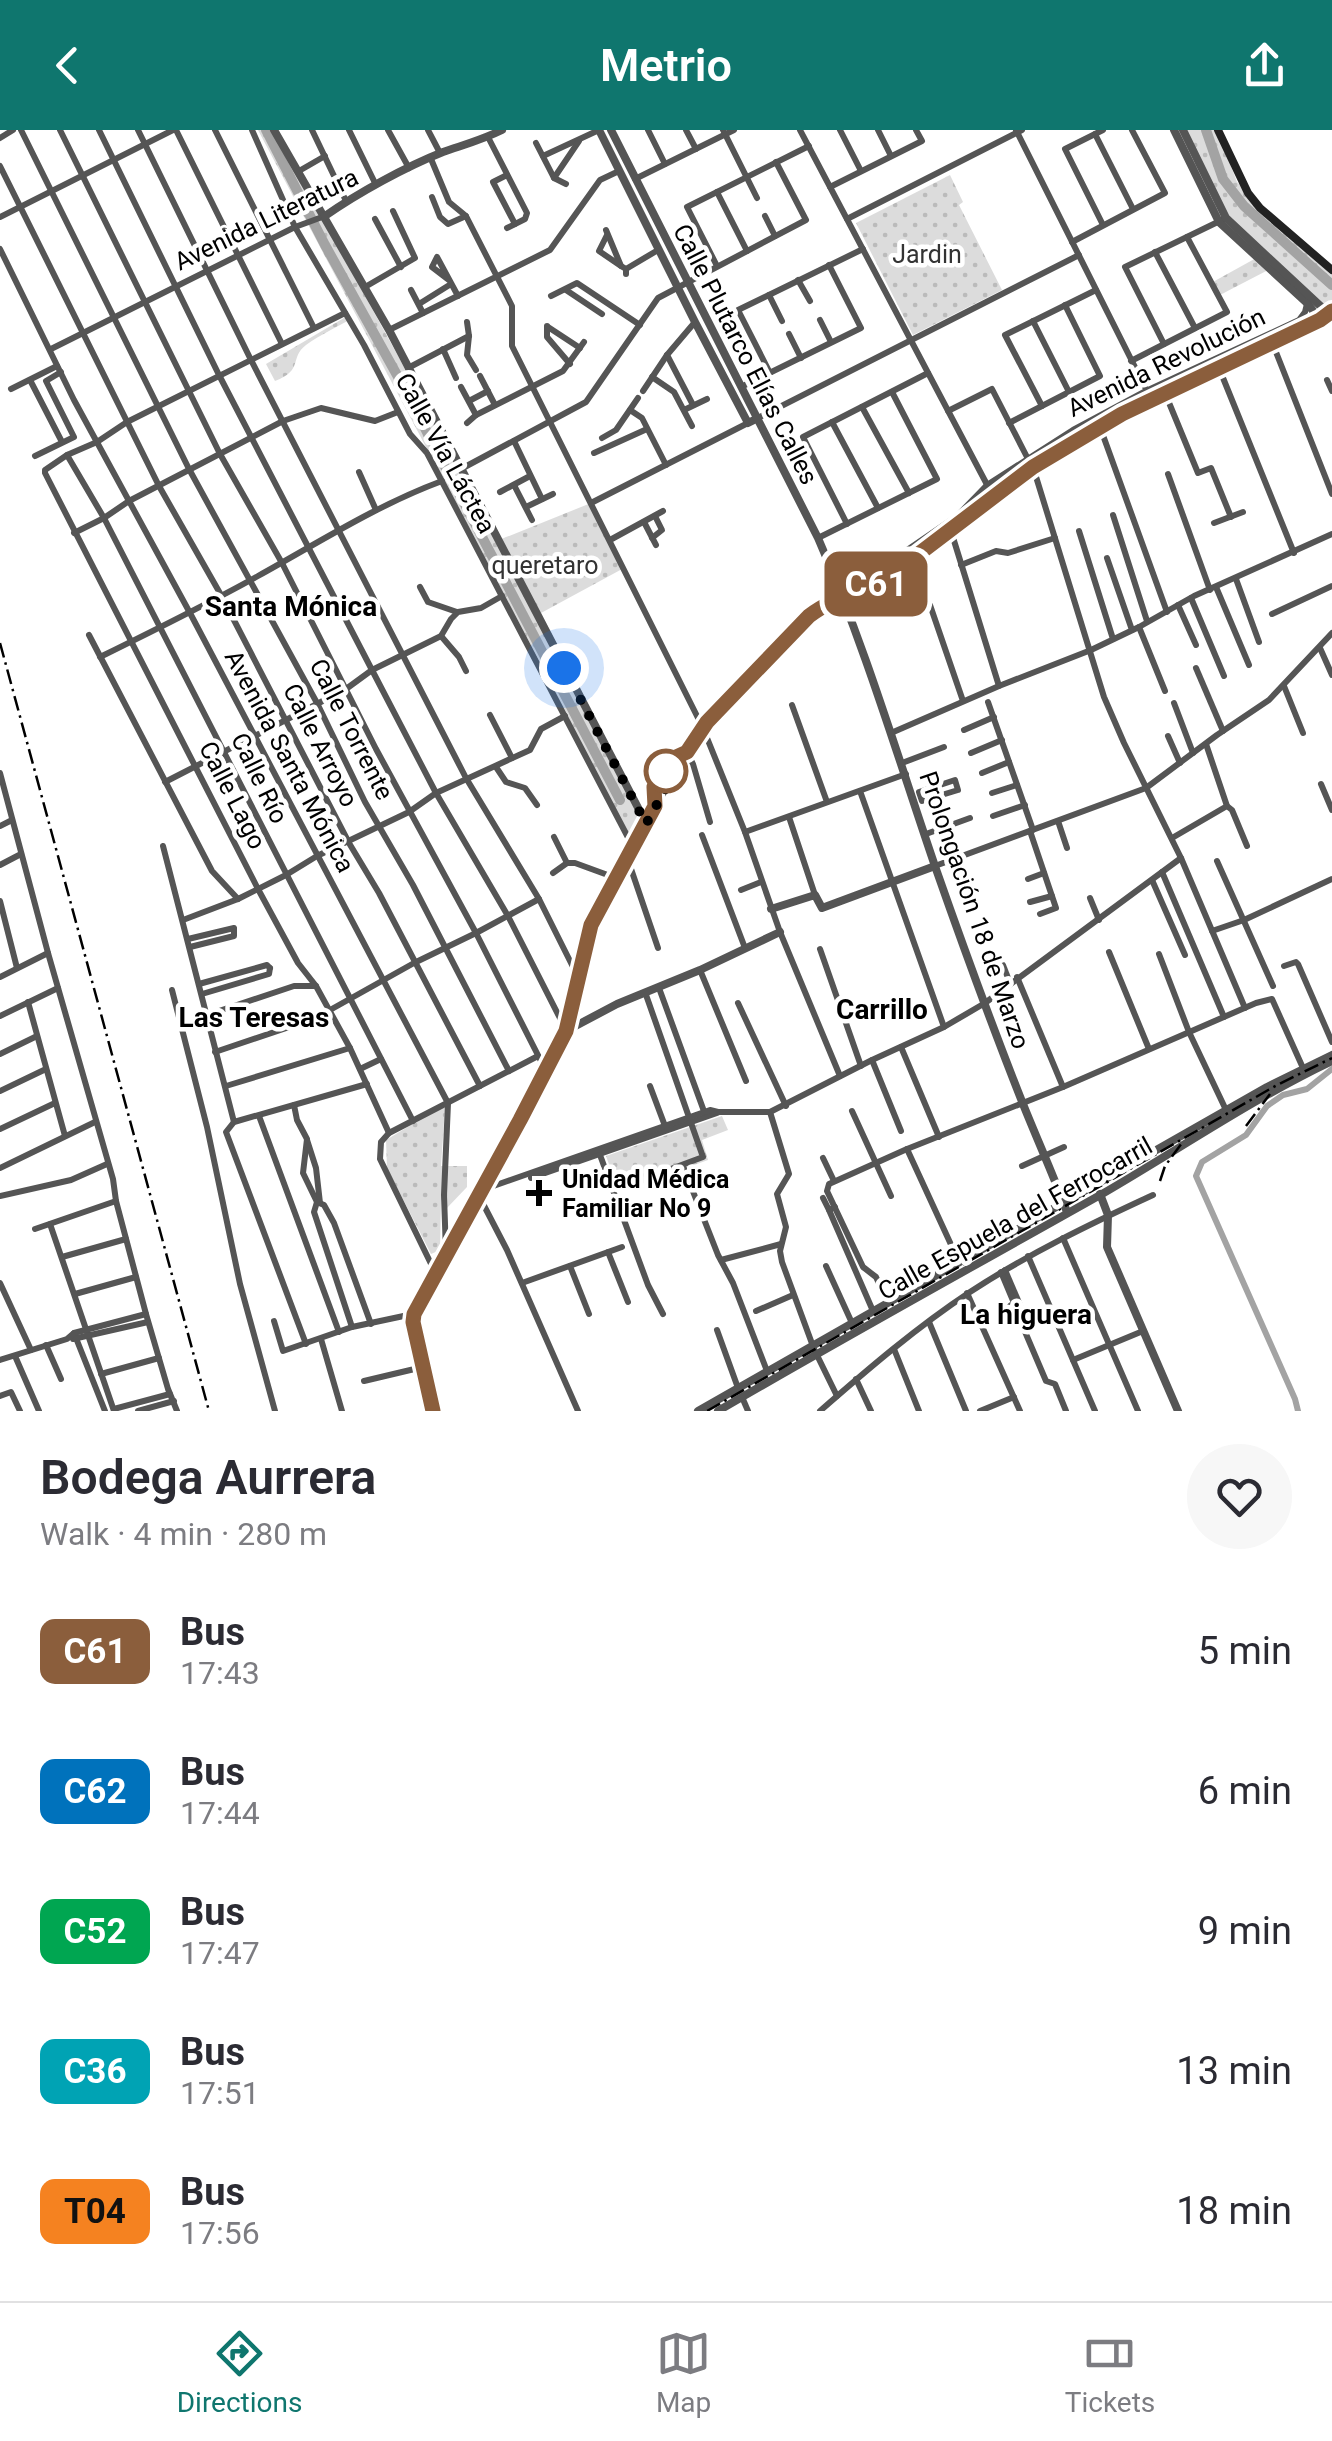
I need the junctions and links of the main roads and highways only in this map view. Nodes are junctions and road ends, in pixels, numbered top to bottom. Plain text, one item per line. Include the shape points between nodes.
1 (1218, 130) edge
2 (1332, 270) edge
3 (1331, 313) edge
4 (433, 1411) edge

1 - 2 main road via 1260,208
3 - 4 main road, Avenida Revolución via 1149,395 1030,463 891,575 841,592 809,616 703,728 591,925 566,1031 414,1314

